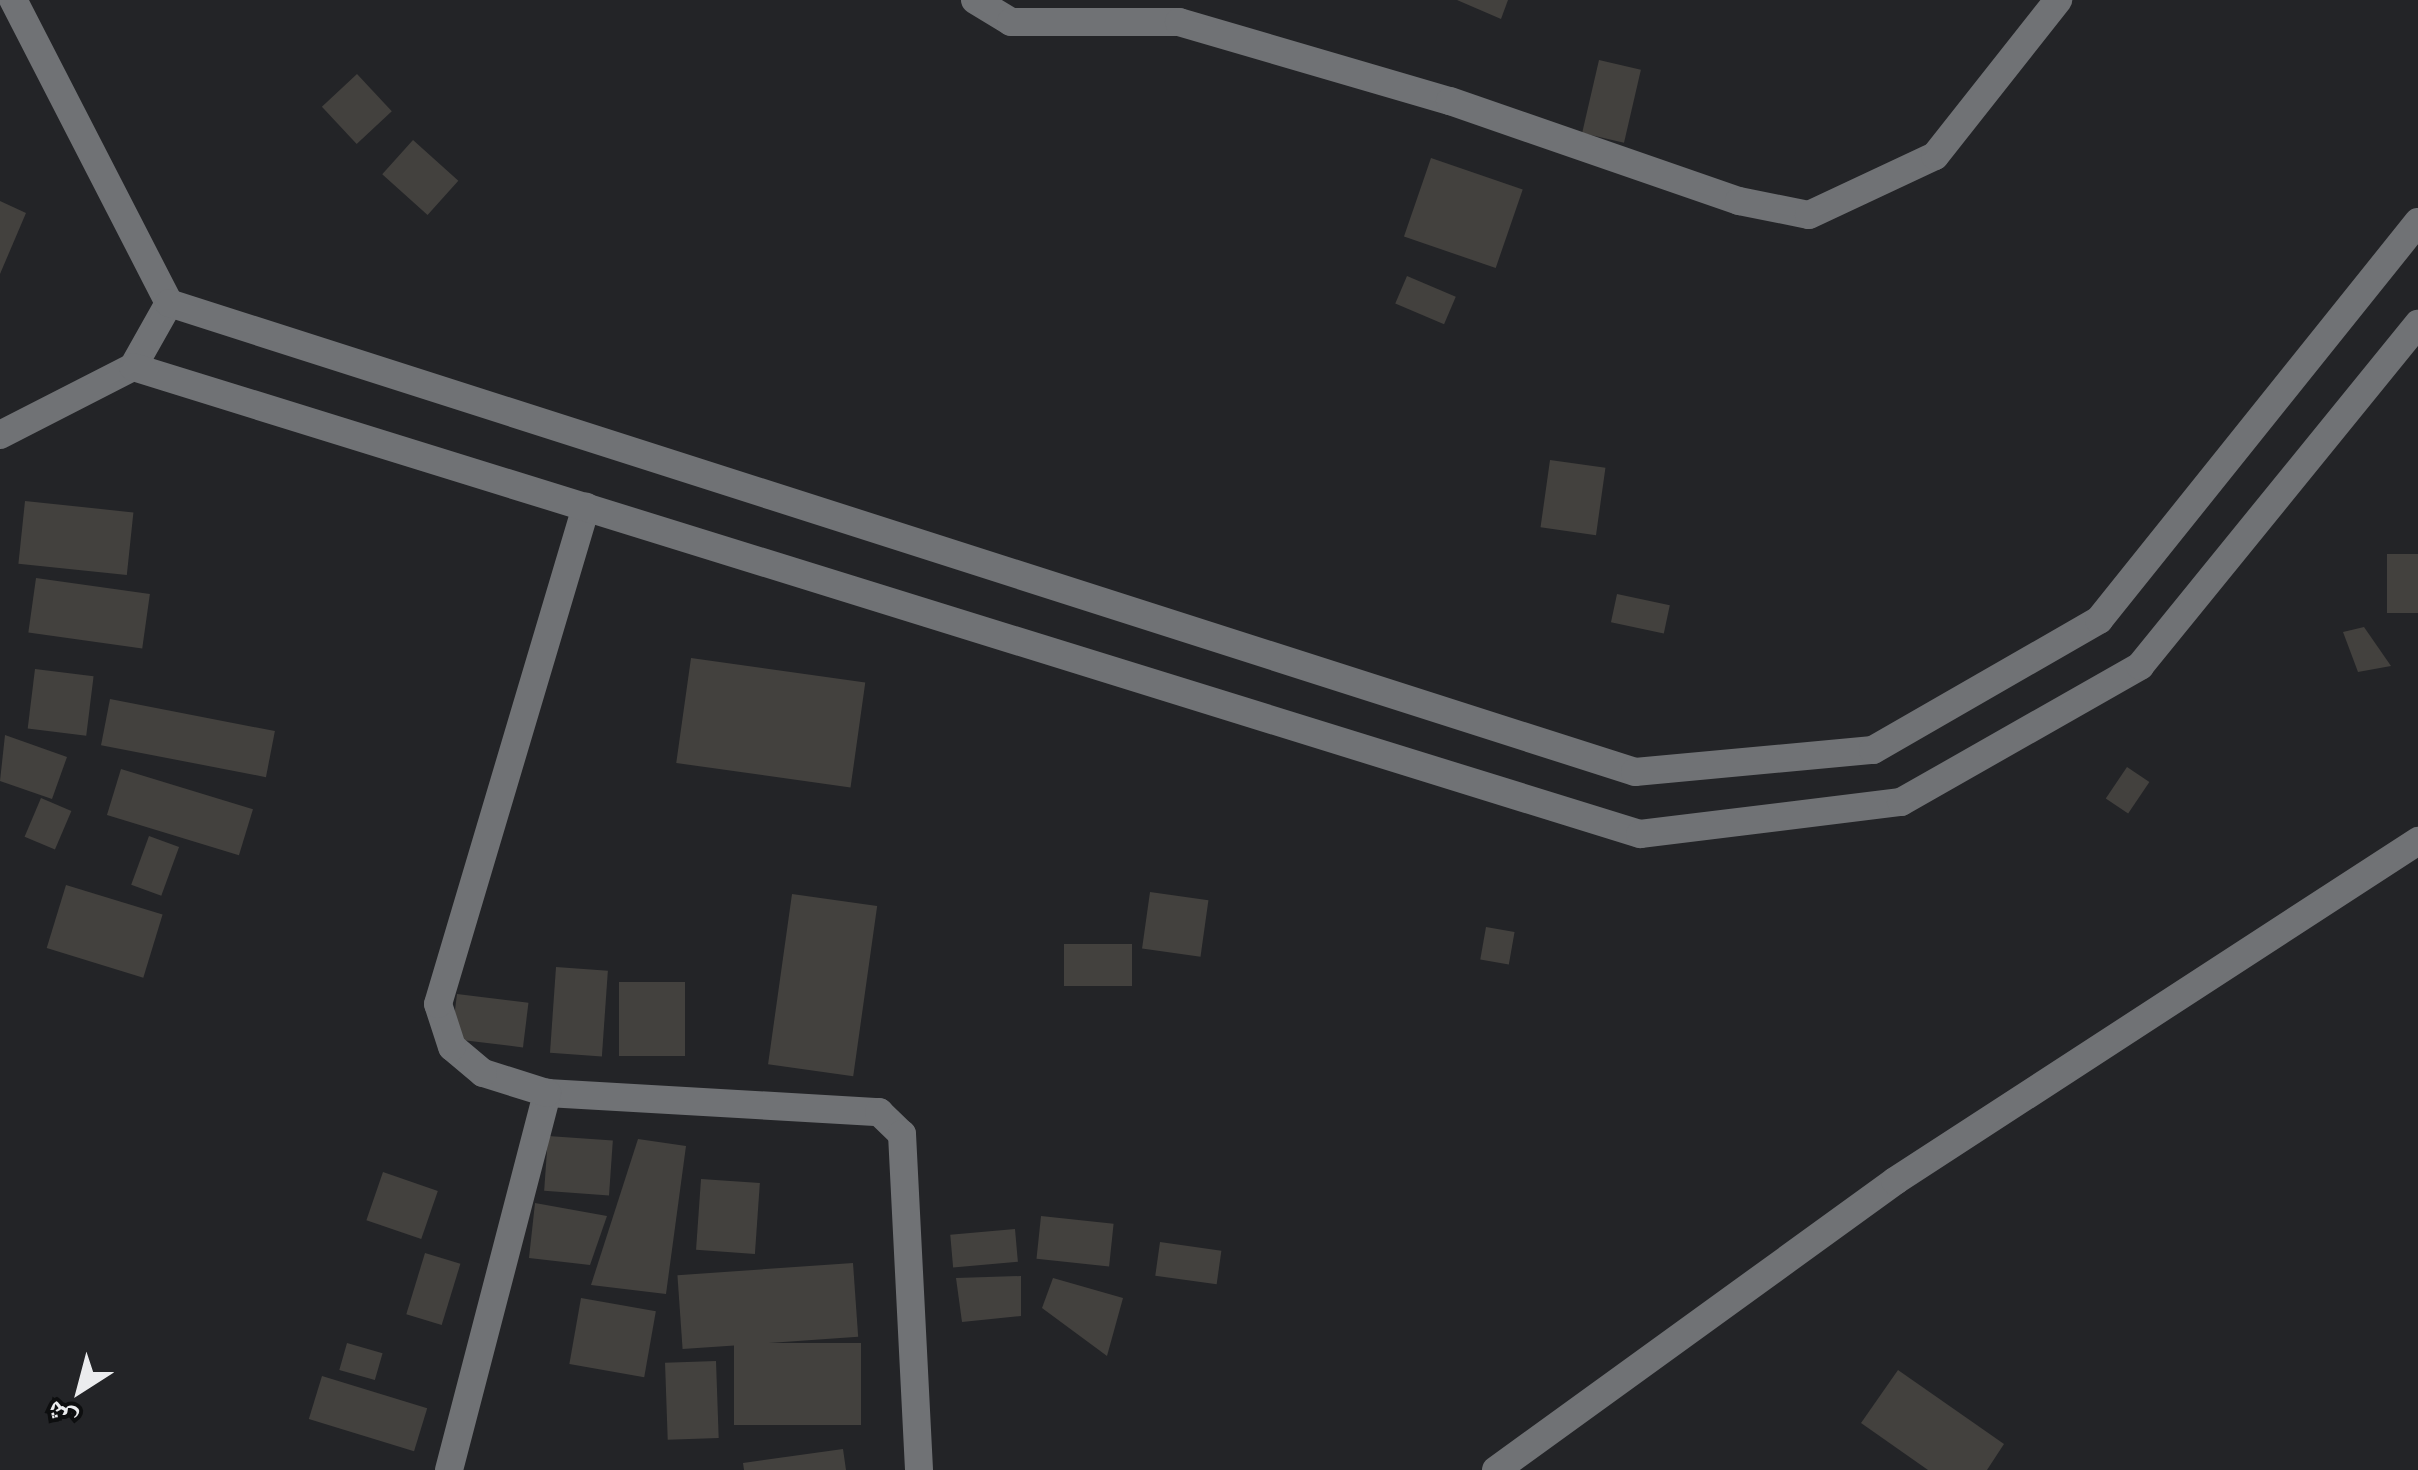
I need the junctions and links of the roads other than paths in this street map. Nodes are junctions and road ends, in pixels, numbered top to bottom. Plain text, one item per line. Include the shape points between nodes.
1 (13, 0) edge
2 (975, 0) edge
3 (2058, 0) edge
4 (1136, 11) edge
5 (2418, 222) edge
6 (169, 304) junction
7 (2418, 324) edge
8 (133, 367) junction
9 (0, 435) edge
10 (586, 507) junction
11 (2418, 841) edge
12 (547, 1093) junction
13 (449, 1470) edge
14 (919, 1470) edge
15 (1496, 1470) edge

1 - 6 street
2 - 4 street via 1010,22
3 - 4 street via 1935,156 1810,215 1739,201 1450,102
5 - 6 street via 2099,620 1873,750 1635,772
6 - 8 street
7 - 10 street via 2140,666 1901,802 1640,834
8 - 9 street
8 - 10 street
10 - 12 street via 438,1004 452,1047 483,1073
11 - 15 street via 1895,1181
12 - 13 street
12 - 14 street via 879,1112 902,1134

